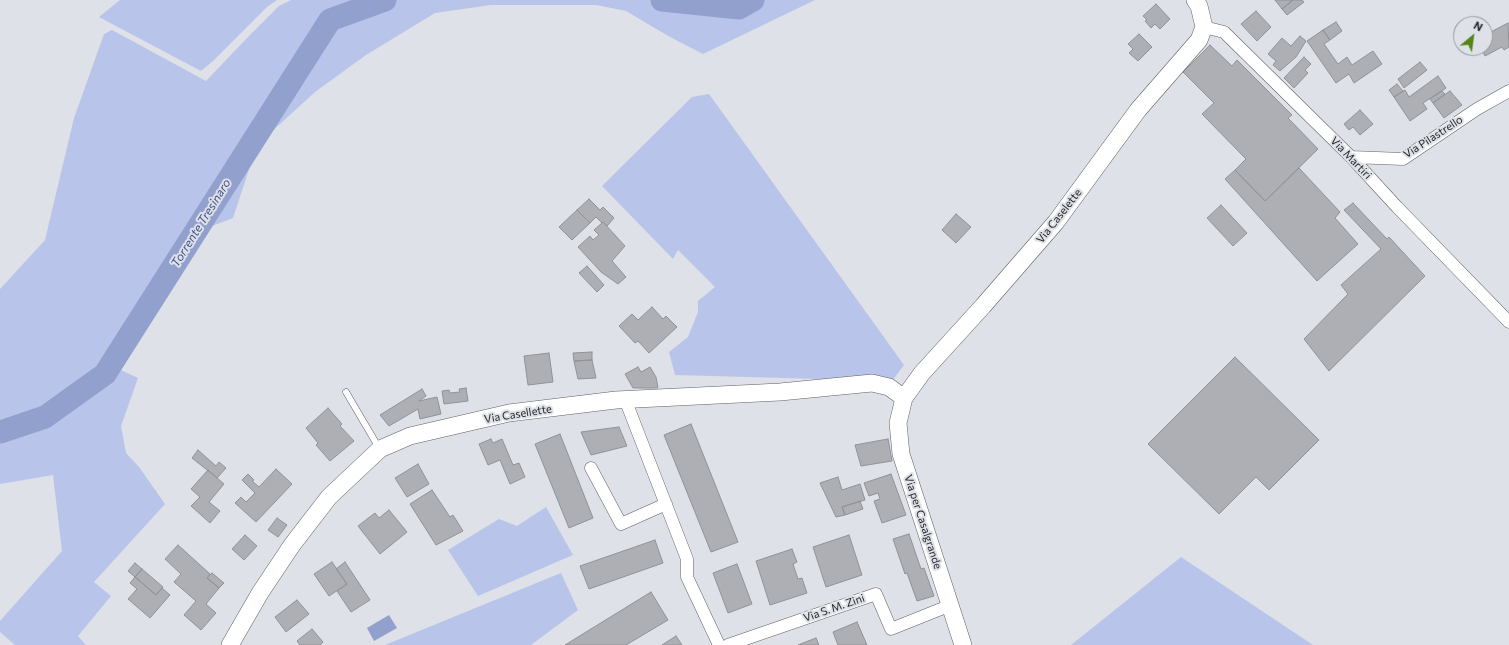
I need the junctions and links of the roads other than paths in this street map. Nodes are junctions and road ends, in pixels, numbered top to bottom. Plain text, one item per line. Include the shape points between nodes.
1 (1195, 0) edge
2 (1204, 27) junction
3 (1509, 91) edge
4 (1351, 157) junction
5 (1509, 322) edge
6 (346, 392) dead end
7 (904, 398) junction
8 (625, 399) junction
9 (380, 449) junction
10 (591, 468) dead end
11 (666, 504) junction
12 (942, 609) dead end
13 (230, 645) edge
14 (719, 645) edge
15 (728, 645) edge
16 (963, 645) edge

1 - 2 street
2 - 4 street, Via Martiri via 1224,32
2 - 7 street, Via Caselette via 1199,40 1138,110 1056,222 922,373
3 - 4 street, Via Pilastrello via 1477,109 1403,159
4 - 5 street, Via Martiri via 1397,208
6 - 9 lane
7 - 8 street, Via Casellette via 889,387 872,383 780,392
7 - 16 street, Via per Casalgrande via 898,423 901,454
8 - 9 street, Via Casellette via 509,413 410,436
8 - 11 street
9 - 13 street, Via Casellette via 329,497 292,544
10 - 11 street via 621,524
11 - 14 street via 687,559 687,577
12 - 15 street, Via S. M. Zini via 891,629 876,594

